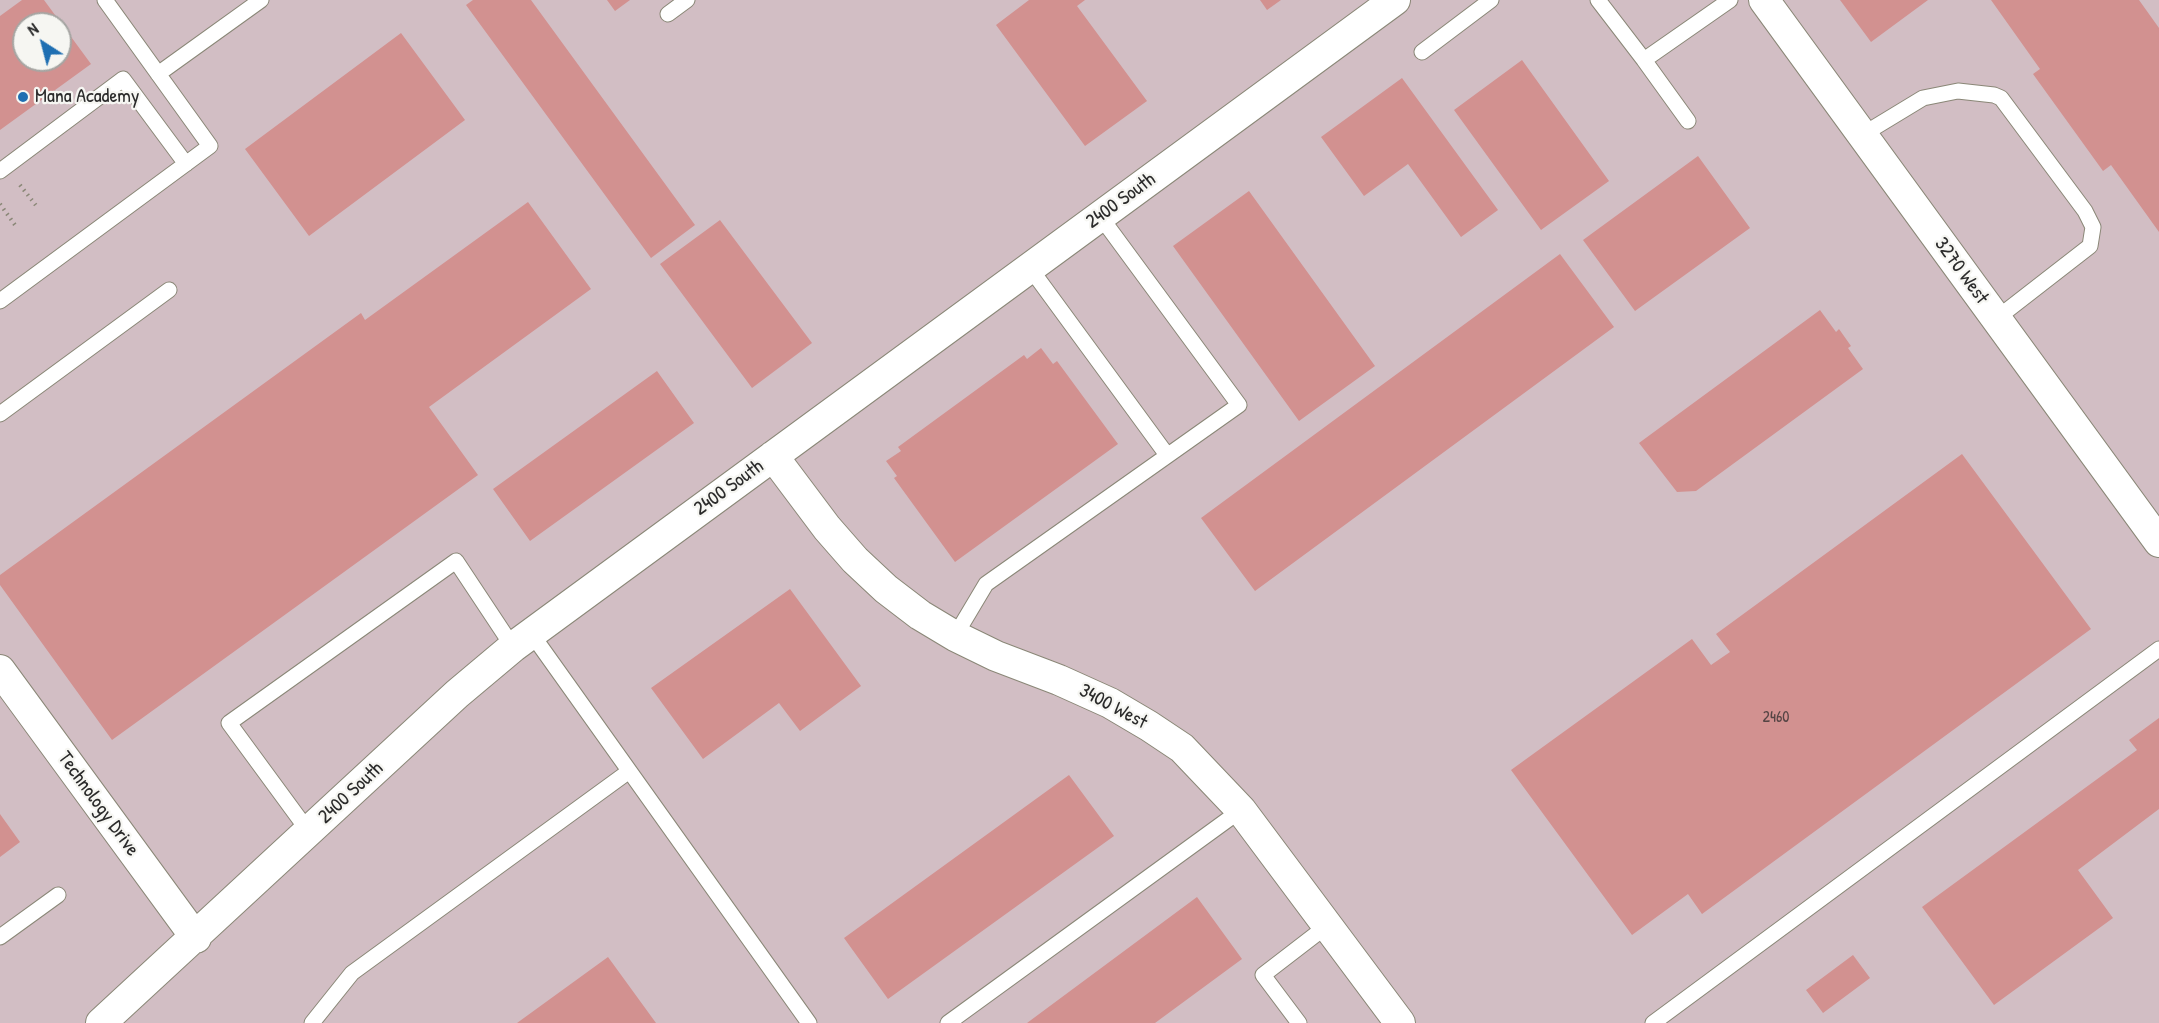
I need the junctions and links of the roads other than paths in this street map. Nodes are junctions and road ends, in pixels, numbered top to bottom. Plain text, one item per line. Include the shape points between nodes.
1 (105, 0) edge
2 (261, 0) edge
3 (687, 0) edge
4 (1395, 0) edge
5 (1491, 0) edge
6 (1598, 0) edge
7 (1730, 0) edge
8 (1764, 0) edge
9 (668, 14) dead end
10 (1422, 52) dead end
11 (1644, 60) junction
12 (158, 74) junction
13 (1689, 121) dead end
14 (1862, 135) junction
15 (186, 164) junction
16 (0, 171) edge
17 (1100, 216) junction
18 (1030, 268) junction
19 (169, 290) dead end
20 (0, 301) edge
21 (1996, 319) junction
22 (0, 414) edge
23 (1167, 455) junction
24 (773, 456) junction
25 (2159, 543) edge
26 (955, 636) junction
27 (522, 640) junction
28 (2159, 649) edge
29 (0, 670) edge
30 (628, 772) junction
31 (1241, 810) junction
32 (309, 832) junction
33 (58, 895) dead end
34 (1328, 925) junction
35 (0, 937) edge
36 (196, 938) junction
37 (101, 1023) edge
38 (312, 1023) edge
39 (809, 1023) edge
40 (948, 1023) edge
41 (1299, 1023) edge
42 (1400, 1023) edge
43 (1653, 1023) edge

1 - 12 lane
2 - 12 lane
3 - 9 lane
4 - 17 street, 2400 South
5 - 10 lane
6 - 11 lane
7 - 11 lane
8 - 14 street, 3270 West
11 - 13 lane
12 - 15 lane via 210,146
14 - 21 street, 3270 West
14 - 21 lane via 1923,98 1958,91 1994,95 2001,98 2085,211 2093,227 2090,246
15 - 16 lane via 123,79
15 - 20 lane
17 - 18 street, 2400 South
17 - 23 lane via 1239,405
18 - 23 lane
18 - 24 street, 2400 South
19 - 22 lane
21 - 25 street, 3270 West
23 - 26 lane via 986,584
24 - 26 street, 3400 West via 855,560 886,589
24 - 27 street, 2400 South
26 - 31 street, 3400 West via 1059,680 1149,726 1182,748
27 - 30 lane
27 - 32 street, 2400 South via 457,694
27 - 32 lane via 456,561 229,723
28 - 43 lane
29 - 36 street, Technology Drive
30 - 38 lane via 352,973
30 - 39 lane
31 - 34 street, 3400 West
31 - 40 lane
32 - 36 street, 2400 South
33 - 35 lane
34 - 41 lane via 1263,975
34 - 42 street, 3400 West
36 - 37 street, 2400 South

